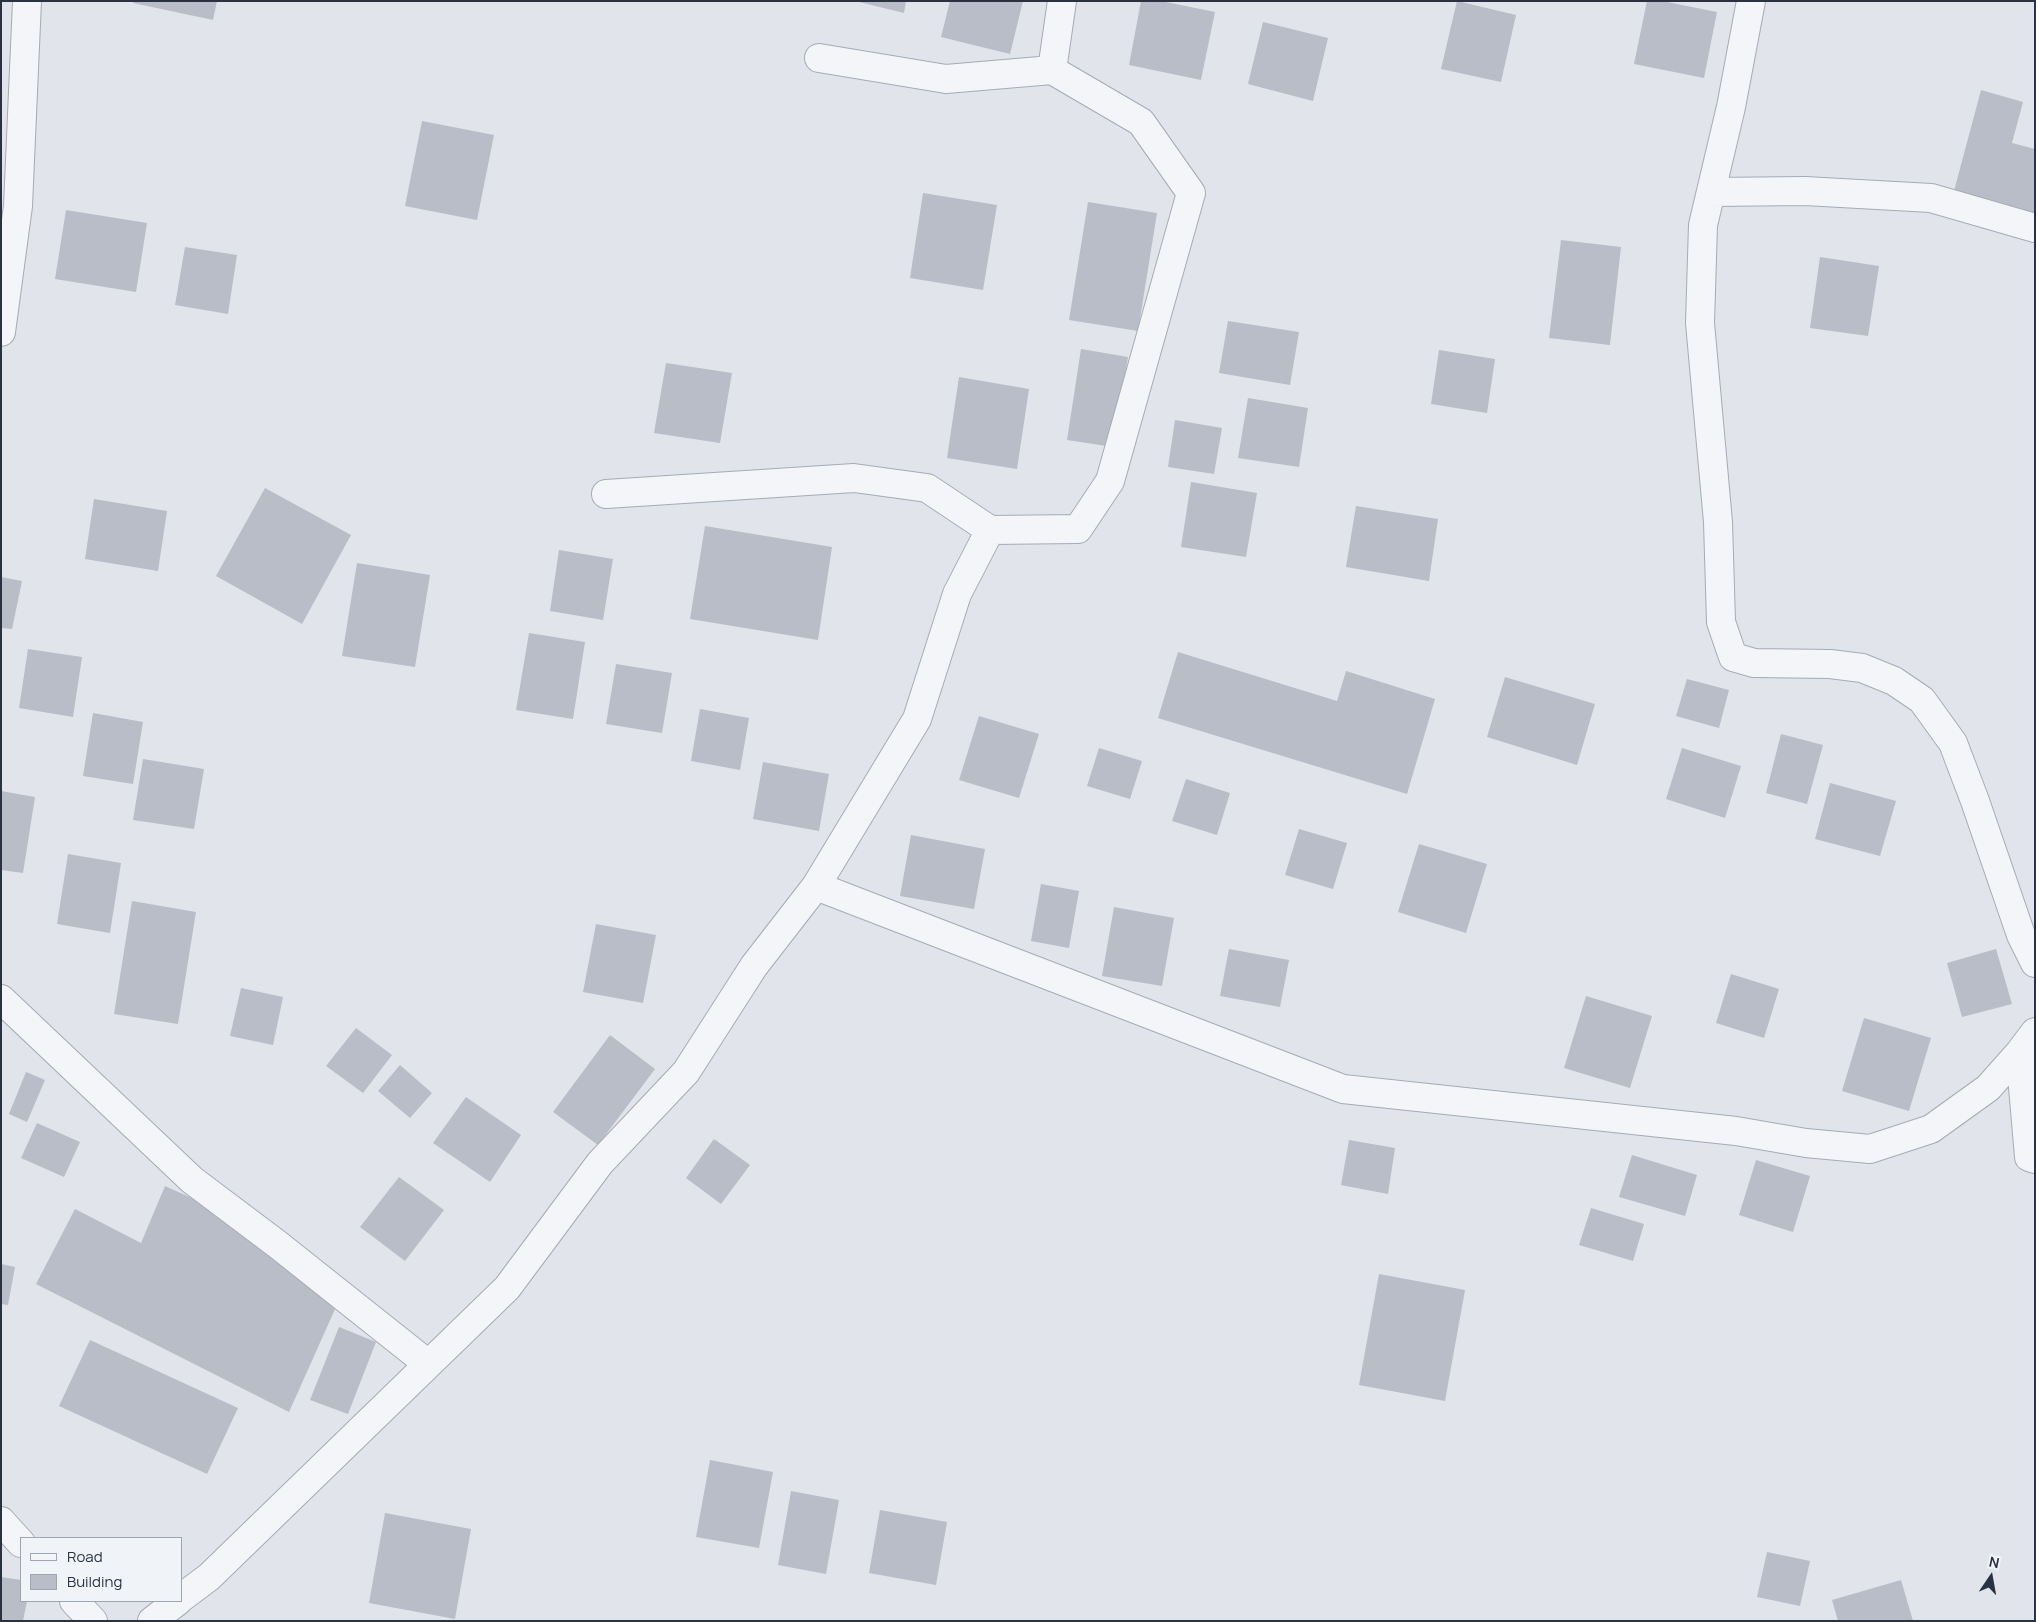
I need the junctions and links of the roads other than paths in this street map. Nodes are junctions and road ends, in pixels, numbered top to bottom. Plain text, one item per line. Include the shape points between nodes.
1 (27, 1) edge
2 (1062, 1) edge
3 (1751, 1) edge
4 (819, 58) dead end
5 (1052, 70) junction
6 (1711, 192) junction
7 (2035, 228) edge
8 (1, 332) edge
9 (606, 494) dead end
10 (990, 530) junction
11 (816, 886) junction
12 (2035, 962) edge
13 (1, 999) edge
14 (2028, 1042) edge
15 (2035, 1159) edge
16 (428, 1364) junction
17 (1, 1522) edge
18 (20, 1542) edge
19 (182, 1598) edge
20 (75, 1602) edge
21 (177, 1602) edge
22 (92, 1621) edge
23 (152, 1621) edge

1 - 8 street via 18,206
2 - 5 street
3 - 6 street
4 - 5 street via 946,78
5 - 10 street via 1140,122 1191,193 1110,481 1078,529
6 - 7 street via 1805,191 1931,198
6 - 12 street via 1703,225 1700,323 1718,522 1721,622 1733,657 1754,663 1830,664 1862,668 1894,681 1922,700 1953,743 2021,935
9 - 10 street via 854,478 927,488
10 - 11 street via 957,594 917,719
11 - 14 street via 1343,1089 1726,1130 1870,1149 1931,1129 1988,1088
11 - 16 street via 754,966 686,1072 600,1163 507,1288
13 - 16 street via 192,1180
14 - 15 street via 2029,1157
16 - 19 street via 209,1577
17 - 18 street
20 - 22 street
21 - 23 street

